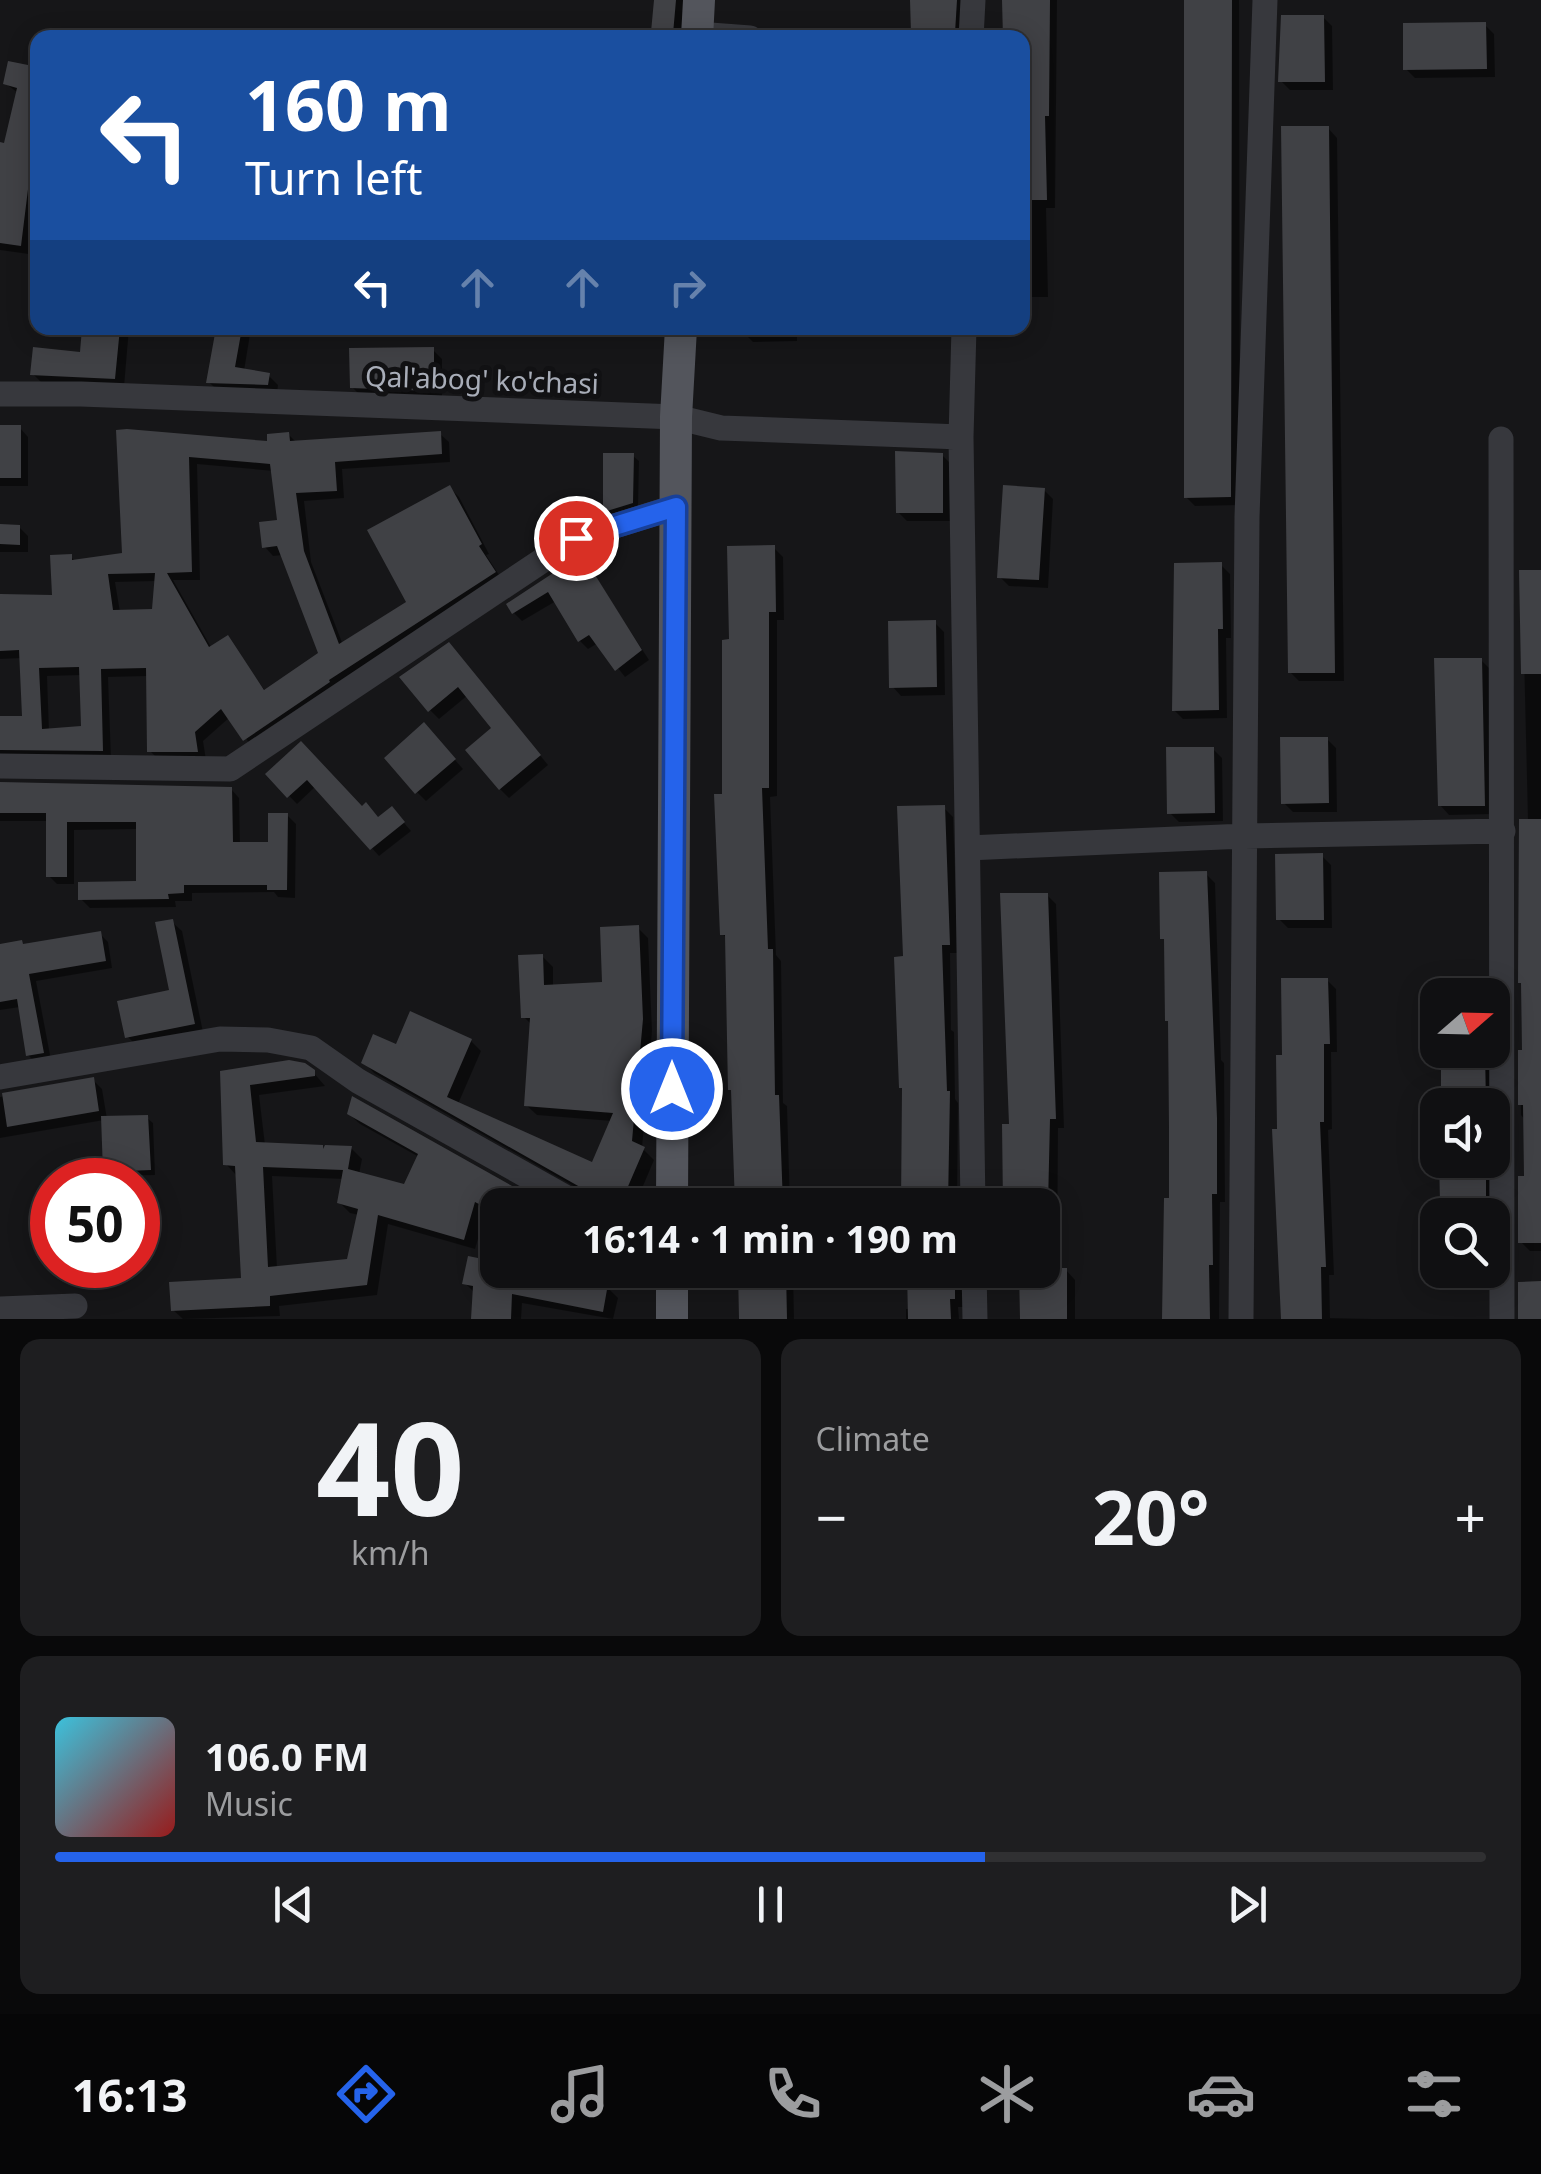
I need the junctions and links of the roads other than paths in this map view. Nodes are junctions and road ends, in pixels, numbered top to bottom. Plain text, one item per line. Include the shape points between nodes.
1 (699, 0) edge
2 (974, 0) edge
3 (1264, 0) edge
4 (697, 30) edge
5 (972, 30) edge
6 (681, 335) edge
7 (964, 335) edge
8 (0, 394) edge
9 (676, 417) junction
10 (961, 438) junction
11 (1501, 439) dead end
12 (676, 507) junction
13 (0, 766) edge
14 (1502, 832) junction
15 (1245, 836) junction
16 (968, 848) junction
17 (0, 1077) edge
18 (548, 1188) edge
19 (672, 1188) edge
20 (974, 1188) edge
21 (672, 1288) edge
22 (974, 1288) edge
23 (76, 1306) dead end
24 (0, 1309) edge
25 (672, 1319) edge
26 (975, 1319) edge
27 (1241, 1319) edge
28 (1502, 1319) edge

1 - 4 main road
2 - 5 street
3 - 15 street via 1247,517
6 - 9 main road
7 - 10 street
8 - 9 street, Qal'abog' ko'chasi
9 - 10 street, Qal'abog' ko'chasi via 721,428
9 - 12 main road
10 - 16 street
11 - 14 street
12 - 13 street via 576,538 230,769
12 - 19 main road
14 - 15 street
14 - 28 street
15 - 16 street
15 - 27 street
16 - 20 street
17 - 18 street via 220,1039 311,1048
21 - 25 main road
22 - 26 street
23 - 24 street

